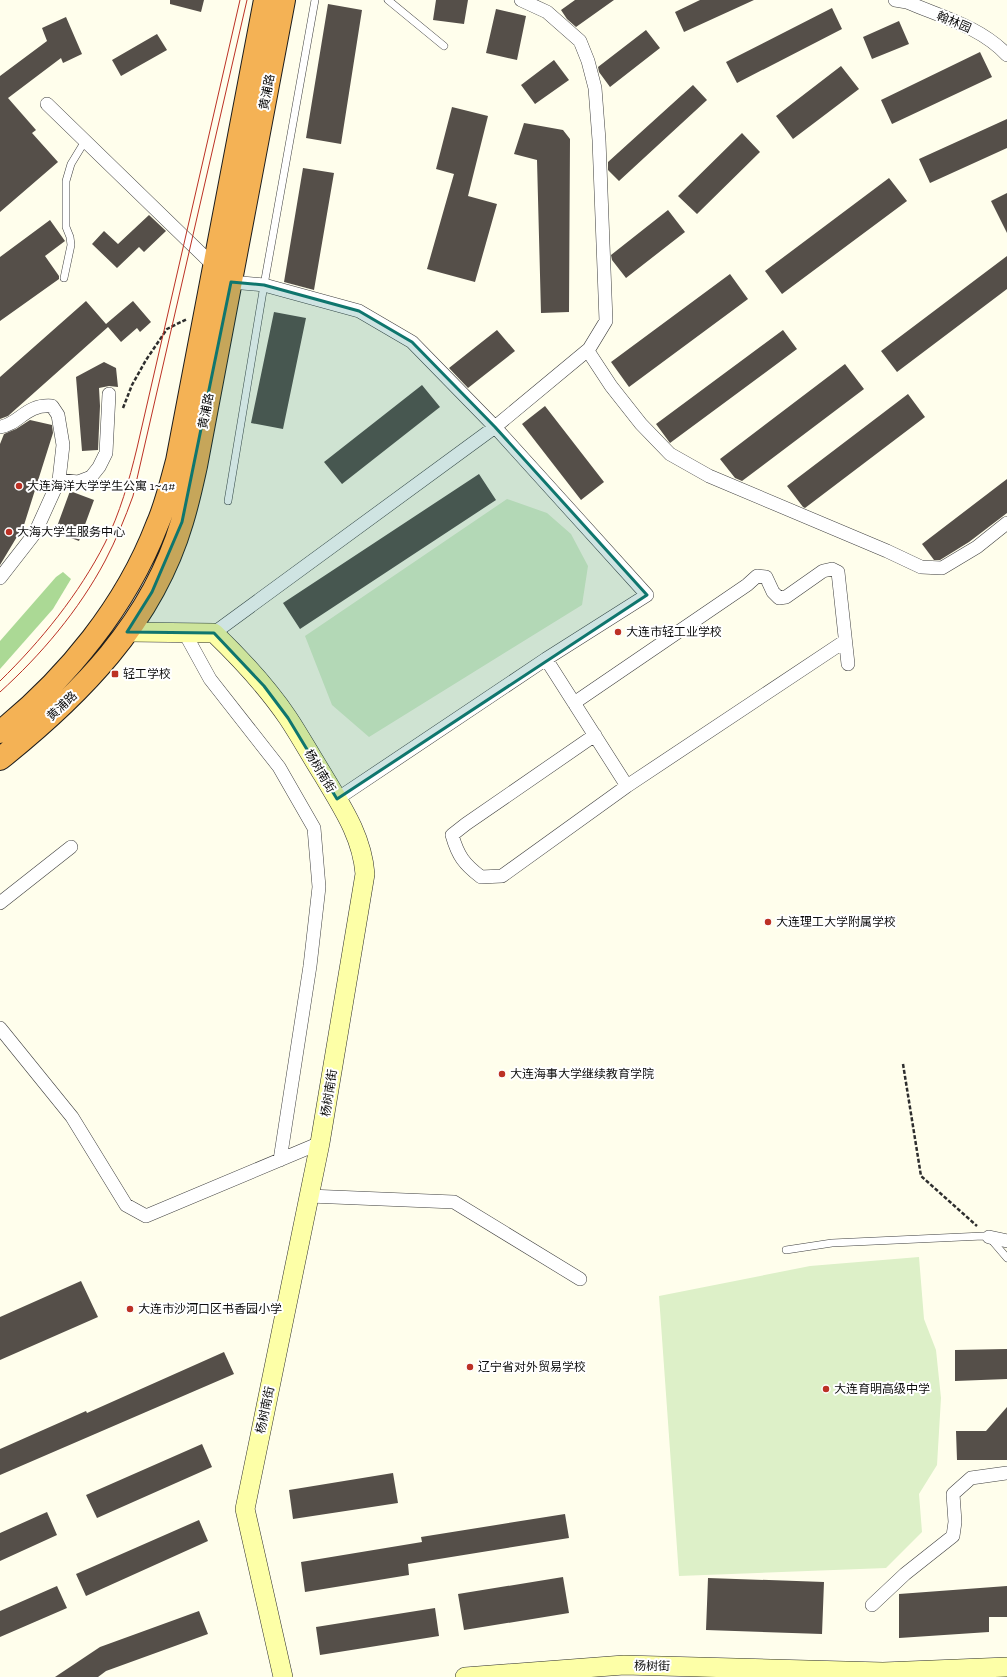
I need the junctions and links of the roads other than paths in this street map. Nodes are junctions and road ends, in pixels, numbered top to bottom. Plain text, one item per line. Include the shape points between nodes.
1 (265, 0) edge
2 (284, 0) edge
3 (315, 0) edge
4 (388, 0) edge
5 (521, 0) edge
6 (896, 0) edge
7 (444, 46) dead end
8 (1007, 55) edge
9 (47, 104) dead end
10 (86, 141) junction
11 (214, 266) junction
12 (64, 278) dead end
13 (231, 282) junction
14 (264, 285) junction
15 (588, 351) junction
16 (109, 394) dead end
17 (0, 427) edge
18 (495, 427) junction
19 (59, 480) junction
20 (228, 501) dead end
21 (1007, 523) edge
22 (0, 578) edge
23 (127, 632) junction
24 (214, 634) junction
25 (188, 639) dead end
26 (846, 641) junction
27 (546, 659) junction
28 (848, 664) dead end
29 (574, 703) junction
30 (0, 732) edge
31 (595, 735) junction
32 (0, 759) edge
33 (627, 786) junction
34 (337, 799) junction
35 (71, 847) dead end
36 (0, 903) edge
37 (0, 1028) edge
38 (320, 1143) junction
39 (280, 1160) junction
40 (309, 1196) junction
41 (989, 1238) junction
42 (1007, 1241) edge
43 (786, 1250) dead end
44 (1007, 1258) edge
45 (580, 1279) dead end
46 (1007, 1473) edge
47 (872, 1605) dead end
48 (1007, 1667) edge
49 (496, 1675) edge
50 (283, 1677) edge
51 (465, 1677) edge

1 - 11 highway, 黄浦路
2 - 13 highway, 黄浦路
3 - 14 lane
4 - 7 lane
5 - 15 street via 547,12 580,41 595,88 606,321
6 - 8 street, 翰林园 via 907,2 981,33
9 - 10 street
10 - 11 street
10 - 12 lane via 71,164 66,181 66,226 71,245
11 - 30 highway, 黄浦路 via 177,461 157,526 131,580 78,655 42,694
13 - 14 street
13 - 23 highway, 黄浦路 via 196,466 182,522 164,569
14 - 18 street via 359,311 412,342
14 - 20 lane
15 - 18 street
15 - 21 street via 610,386 670,454 709,476 920,567 942,568 977,547
16 - 19 street via 106,453 99,467 91,477 78,482
17 - 19 street via 29,410 52,406 58,415 63,445
18 - 24 street
18 - 27 street via 647,595
19 - 22 street via 35,533
23 - 24 street
23 - 32 highway, 黄浦路 via 106,660 69,700
24 - 34 street, 杨树南街 via 264,686 288,718
25 - 39 street via 210,679 279,767 314,828 318,887 310,966
26 - 28 street
26 - 29 street via 838,572 832,569 823,571 786,597 779,598 766,577 757,576
26 - 33 street
27 - 29 street
27 - 34 street
29 - 31 street
31 - 33 street
31 - 33 street via 452,835 455,847 466,865 481,877 502,876
34 - 38 street, 杨树南街 via 360,843 366,874
35 - 36 street
37 - 39 street via 72,1117 126,1205 146,1216
38 - 39 street
38 - 40 street, 杨树南街
40 - 45 street via 454,1202
40 - 50 street, 杨树南街 via 245,1509
41 - 42 street
41 - 43 lane via 983,1236 832,1243
41 - 44 lane
46 - 47 street via 971,1478 953,1494 953,1536 905,1574
48 - 49 street, 杨树街 via 883,1672 624,1665
49 - 51 street, 杨树街

